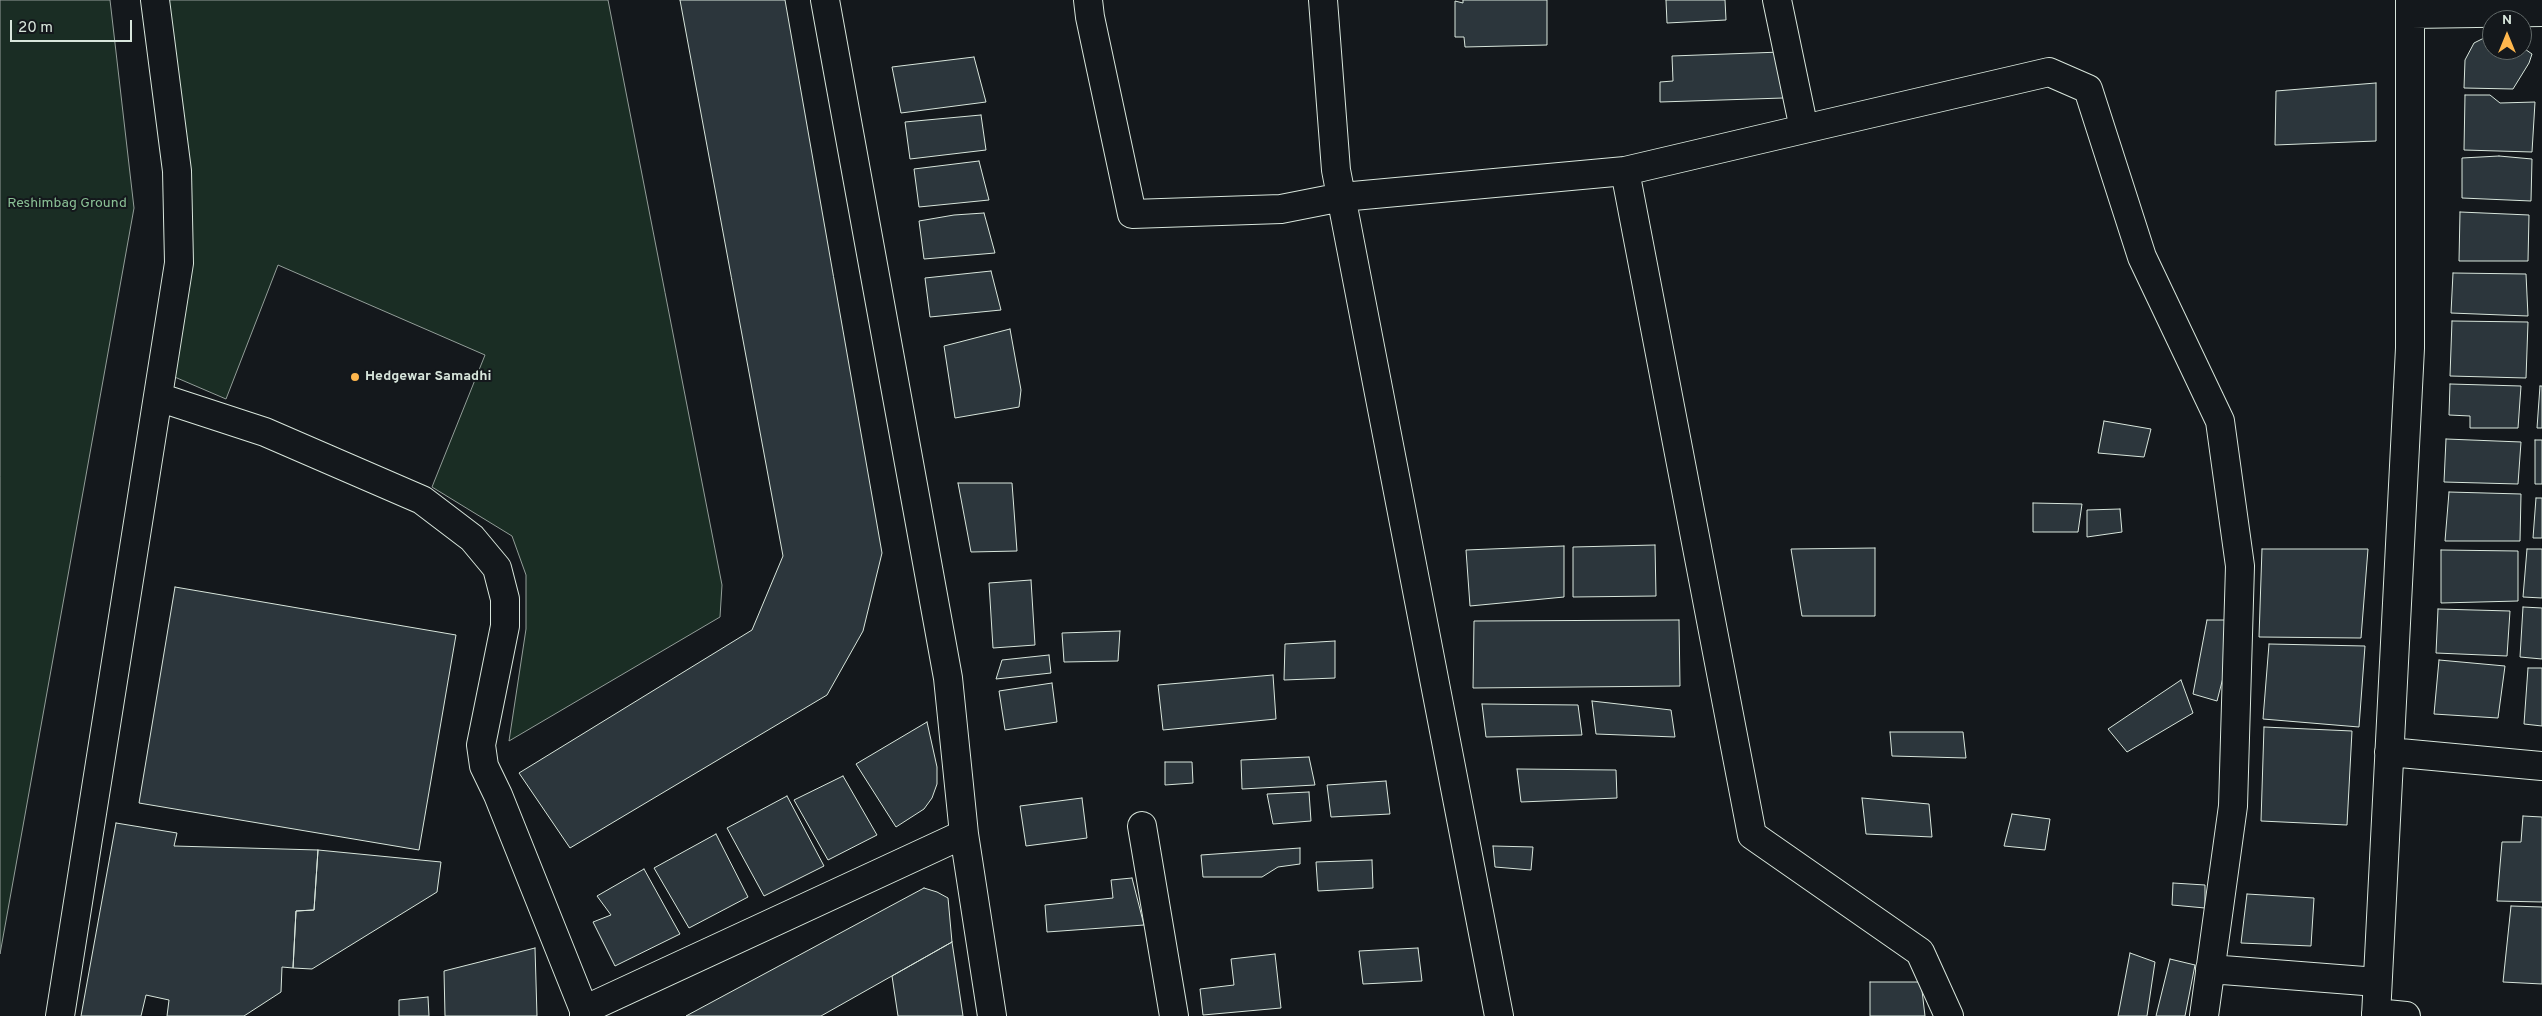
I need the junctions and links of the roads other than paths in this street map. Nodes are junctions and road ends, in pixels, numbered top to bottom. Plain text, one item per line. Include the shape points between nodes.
1 (155, 0) edge
2 (825, 0) edge
3 (1088, 0) edge
4 (1323, 0) edge
5 (1778, 0) edge
6 (2411, 7) edge
7 (2542, 12) edge
8 (1804, 129) junction
9 (1625, 170) junction
10 (1342, 197) junction
11 (158, 397) junction
12 (2389, 752) junction
13 (2542, 766) edge
14 (1142, 826) dead end
15 (964, 834) junction
16 (2210, 969) junction
17 (2377, 982) junction
18 (584, 1013) edge
19 (2376, 1014) edge
20 (60, 1016) edge
21 (992, 1016) edge
22 (1174, 1016) edge
23 (1500, 1016) edge
24 (1949, 1016) edge
25 (2204, 1016) edge
26 (2406, 1016) edge

1 - 11 street via 177,170 179,263
2 - 15 street via 948,678
3 - 10 street via 1132,214 1281,209
4 - 10 street via 1336,170
5 - 8 street
6 - 7 street
6 - 12 street via 2410,348
8 - 9 street
8 - 16 street via 2049,72 2088,89 2142,257 2220,422 2240,566 2233,806
9 - 10 street
9 - 24 street via 1752,835 1920,952
10 - 23 street
11 - 18 street via 266,432 422,500 472,538 497,568 505,599 505,626 481,746 484,766
11 - 20 street
12 - 13 street
12 - 17 street
14 - 22 street
15 - 18 street
15 - 21 street
16 - 17 street
16 - 25 street
17 - 19 street
19 - 26 street

